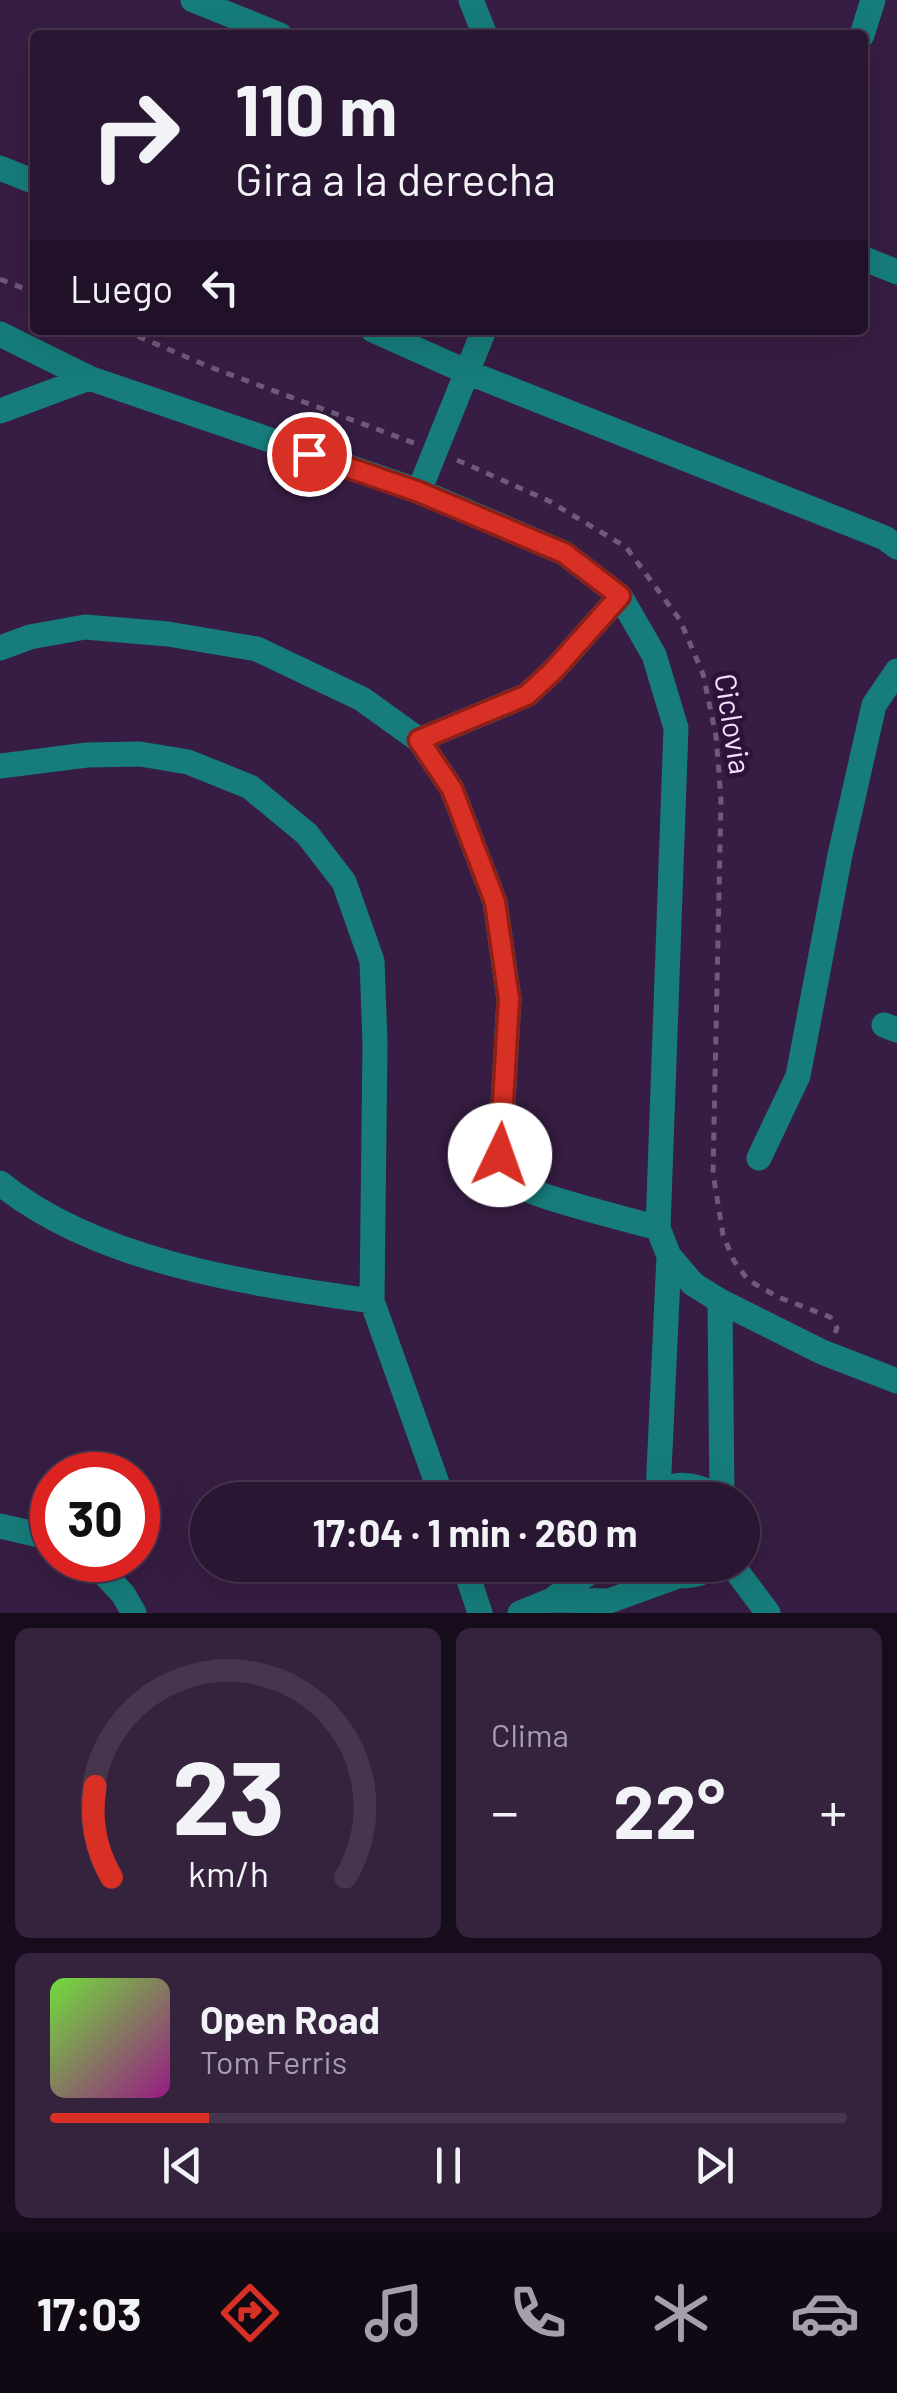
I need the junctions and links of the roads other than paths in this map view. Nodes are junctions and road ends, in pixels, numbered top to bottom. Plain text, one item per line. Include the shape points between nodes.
1 (193, 0) edge
2 (471, 0) edge
3 (873, 0) edge
4 (268, 30) edge
5 (483, 30) edge
6 (864, 30) edge
7 (0, 168) edge
8 (30, 180) edge
9 (868, 260) edge
10 (897, 272) edge
11 (0, 334) edge
12 (384, 335) edge
13 (482, 335) edge
14 (467, 372) junction
15 (89, 378) junction
16 (0, 411) edge
17 (419, 492) junction
18 (897, 548) edge
19 (620, 596) junction
20 (0, 648) edge
21 (897, 671) edge
22 (419, 740) junction
23 (0, 766) edge
24 (759, 1158) dead end
25 (0, 1183) edge
26 (658, 1228) junction
27 (669, 1256) junction
28 (372, 1301) junction
29 (720, 1302) junction
30 (897, 1381) edge
31 (437, 1482) edge
32 (656, 1482) edge
33 (720, 1482) edge
34 (0, 1526) edge
35 (30, 1533) edge
36 (112, 1582) edge
37 (470, 1582) edge
38 (576, 1582) edge
39 (645, 1582) edge
40 (745, 1582) edge
41 (552, 1600) junction
42 (134, 1613) edge
43 (480, 1613) edge
44 (520, 1613) edge
45 (768, 1613) edge

1 - 4 street
2 - 5 street
3 - 6 street
7 - 8 street
9 - 10 street
11 - 15 street
12 - 14 street
13 - 14 street
14 - 17 street
14 - 18 street
15 - 16 street
15 - 17 street
17 - 19 street via 564,553
19 - 22 street via 527,695
19 - 26 street via 654,655 676,728
20 - 22 street via 84,627 257,649 362,699
21 - 24 street via 874,705 798,1076
22 - 26 street via 452,789 495,902 509,999 500,1155 505,1170 516,1184 537,1192
23 - 28 street via 140,754 188,762 250,787 307,834 344,882 372,961
25 - 28 street via 26,1204 122,1247 203,1272
26 - 27 street
27 - 29 street
27 - 32 street
28 - 31 street
29 - 30 street
29 - 33 street
34 - 35 street
36 - 42 street
37 - 43 street
38 - 41 street
39 - 41 street via 608,1601
40 - 45 street
41 - 44 street

